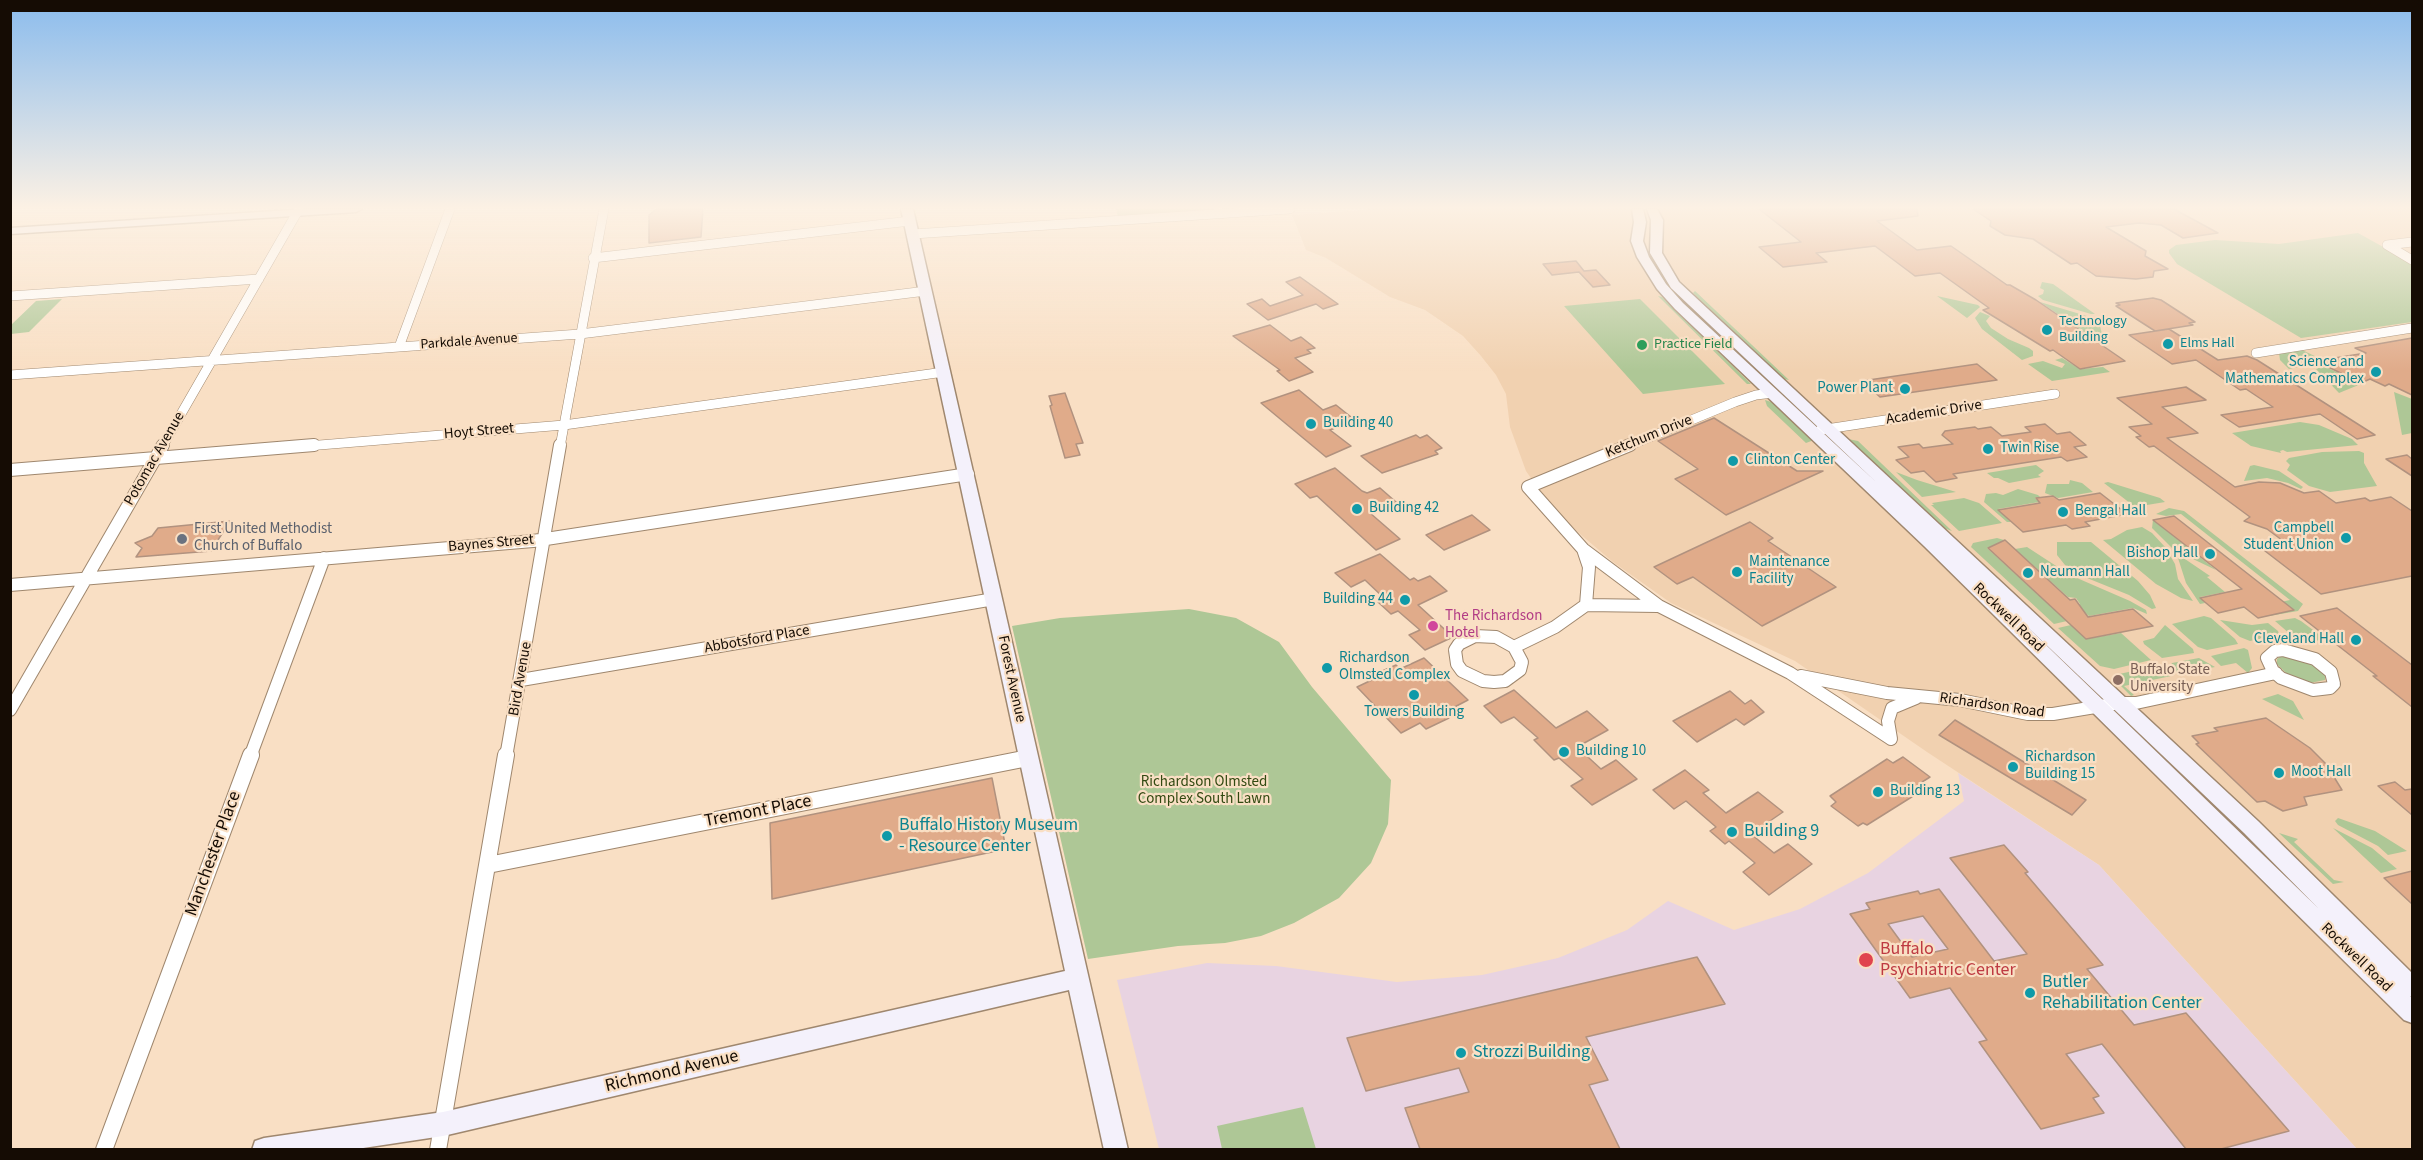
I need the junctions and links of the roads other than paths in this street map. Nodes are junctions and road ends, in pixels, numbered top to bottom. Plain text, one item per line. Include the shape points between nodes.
1 (268, 263) edge
2 (430, 263) edge
3 (592, 263) edge
4 (920, 263) edge
5 (1646, 263) edge
6 (1661, 263) edge
7 (259, 279) junction
8 (926, 291) junction
9 (10, 296) edge
10 (2412, 328) edge
11 (580, 334) junction
12 (399, 347) junction
13 (2256, 353) dead end
14 (212, 361) junction
15 (944, 372) junction
16 (10, 375) edge
17 (1773, 393) junction
18 (2055, 394) dead end
19 (564, 425) junction
20 (1821, 430) junction
21 (156, 458) junction
22 (10, 470) edge
23 (968, 474) junction
24 (543, 539) junction
25 (1583, 549) junction
26 (324, 558) junction
27 (85, 578) junction
28 (10, 585) edge
29 (994, 599) junction
30 (1586, 605) junction
31 (1659, 606) junction
32 (1514, 647) junction
33 (1790, 673) junction
34 (2276, 673) junction
35 (521, 680) junction
36 (1920, 697) junction
37 (2109, 705) junction
38 (10, 710) edge
39 (1028, 758) junction
40 (488, 865) junction
41 (1077, 978) junction
42 (2412, 987) edge
43 (2412, 1013) edge
44 (443, 1124) junction
45 (104, 1149) edge
46 (264, 1149) edge
47 (438, 1149) edge
48 (1116, 1149) edge

1 - 7 street, Potomac Avenue
2 - 12 street
3 - 11 street, Bird Avenue
4 - 8 street, Forest Avenue
5 - 17 street, Rockwell Road via 1661,286 1755,380
6 - 20 street, Rockwell Road via 1675,285
7 - 9 street
7 - 14 street, Potomac Avenue
8 - 11 street, Parkdale Avenue
8 - 15 street, Forest Avenue
10 - 13 street
11 - 12 street, Parkdale Avenue
11 - 19 street, Bird Avenue
12 - 14 street, Parkdale Avenue
14 - 16 street, Parkdale Avenue
14 - 21 street, Potomac Avenue
15 - 19 street, Hoyt Street
15 - 23 street, Forest Avenue
17 - 20 street, Rockwell Road
17 - 25 street, Ketchum Drive via 1735,402 1528,487
18 - 20 street, Academic Drive
19 - 21 street, Hoyt Street
19 - 24 street, Bird Avenue
20 - 37 street, Rockwell Road
21 - 22 street, Hoyt Street
21 - 27 street, Potomac Avenue
23 - 24 street, Baynes Street
23 - 29 street, Forest Avenue
24 - 26 street, Baynes Street
24 - 35 street, Bird Avenue
25 - 30 street via 1589,567
25 - 31 street
26 - 27 street, Baynes Street
26 - 45 street, Manchester Place
27 - 28 street, Baynes Street
27 - 38 street, Potomac Avenue
29 - 35 street, Abbotsford Place
29 - 39 street, Forest Avenue
30 - 31 street
30 - 32 street via 1555,627
31 - 33 street
32 - 32 street via 1496,637 1475,636 1459,644 1455,657 1462,671 1471,677 1505,681 1520,670 1522,662
33 - 36 street, Richardson Road via 1841,686
33 - 36 street, Richardson Road via 1891,740 1888,720 1892,708
34 - 34 street via 2313,690 2334,684 2324,665 2294,651 2270,654 2268,664
34 - 37 street, Richardson Road via 2136,703
35 - 40 street, Bird Avenue
36 - 37 street, Richardson Road via 1960,700 2028,714
37 - 42 street, Rockwell Road via 2251,827
37 - 43 street, Rockwell Road
39 - 40 street, Tremont Place
39 - 41 street, Forest Avenue
40 - 44 street, Bird Avenue
41 - 44 street, Richmond Avenue
41 - 48 street, Forest Avenue
44 - 46 street, Richmond Avenue
44 - 47 street, Bird Avenue

